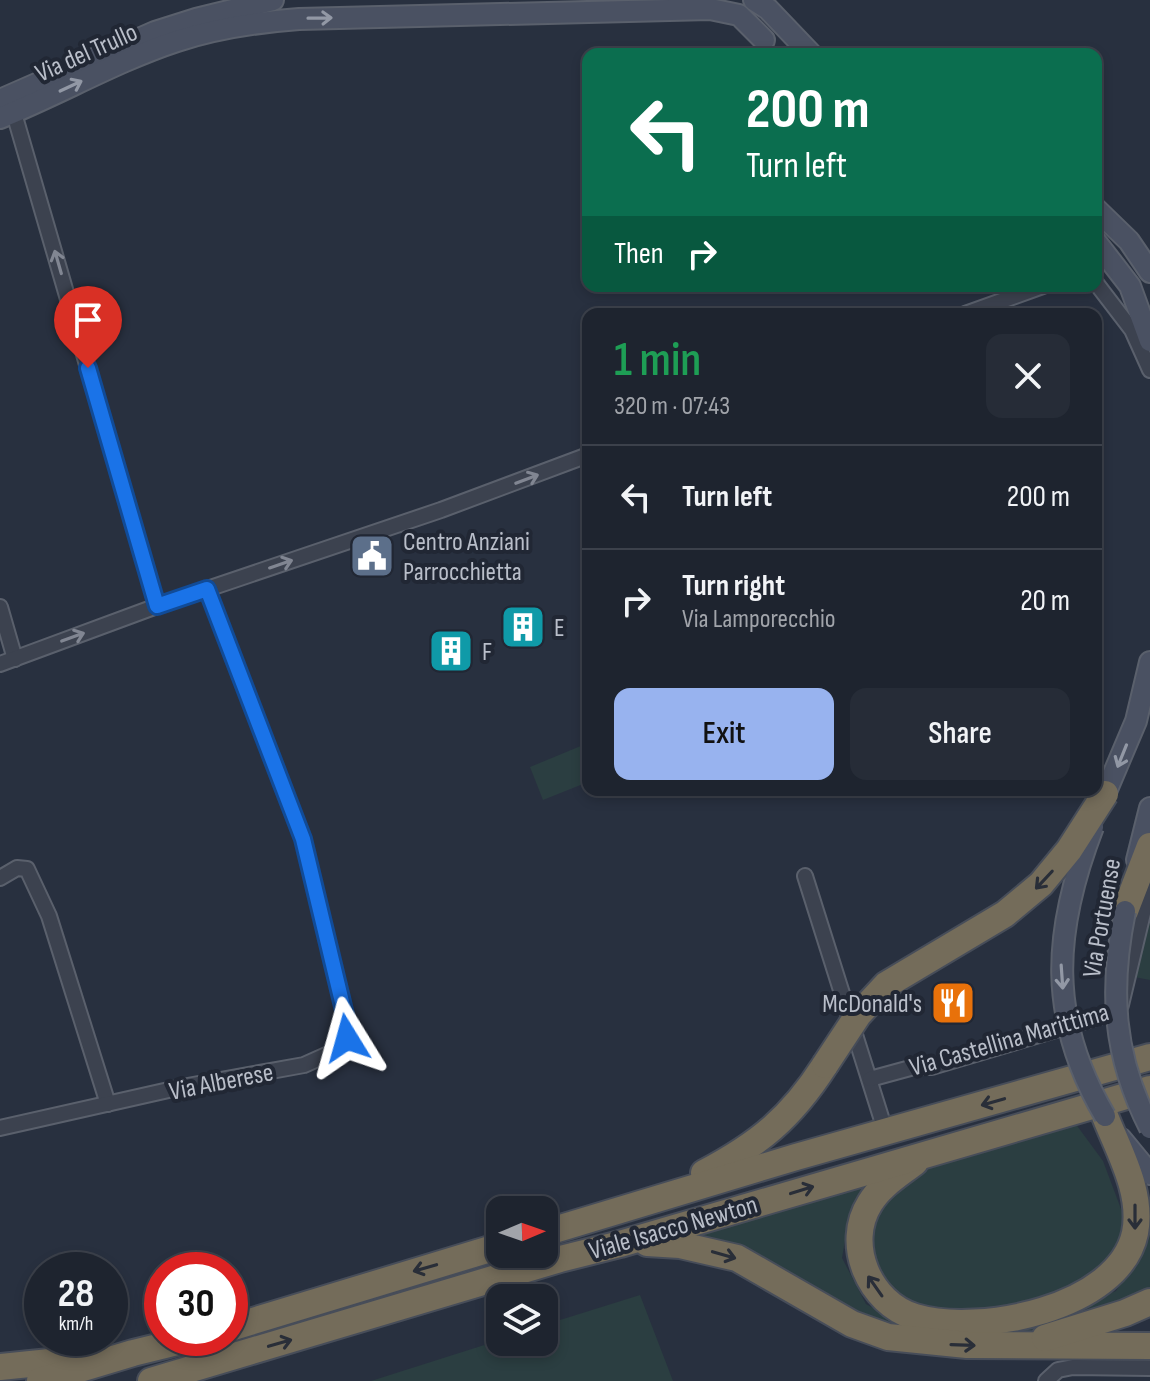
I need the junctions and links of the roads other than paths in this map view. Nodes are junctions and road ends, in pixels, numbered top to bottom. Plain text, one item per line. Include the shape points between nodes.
1 (273, 0) edge
2 (735, 0) edge
3 (747, 0) edge
4 (754, 0) edge
5 (433, 8) edge
6 (710, 9) junction
7 (222, 14) edge
8 (770, 47) edge
9 (805, 48) edge
10 (6, 107) edge
11 (1102, 214) edge
12 (1102, 250) edge
13 (1144, 258) edge
14 (1150, 272) edge
15 (1102, 291) edge
16 (1026, 292) edge
17 (982, 308) edge
18 (1150, 341) edge
19 (1150, 370) edge
20 (582, 457) edge
21 (207, 589) junction
22 (157, 606) junction
23 (0, 607) edge
24 (15, 659) junction
25 (1150, 662) edge
26 (0, 664) edge
27 (1105, 794) junction
28 (1150, 808) edge
29 (1150, 846) edge
30 (805, 876) dead end
31 (0, 878) edge
32 (1150, 884) edge
33 (1125, 911) junction
34 (1150, 1057) edge
35 (870, 1079) junction
36 (1150, 1089) edge
37 (108, 1104) junction
38 (1105, 1116) junction
39 (0, 1128) edge
40 (1150, 1128) edge
41 (886, 1133) junction
42 (926, 1153) junction
43 (1150, 1174) edge
44 (652, 1201) junction
45 (558, 1229) edge
46 (620, 1244) junction
47 (486, 1250) edge
48 (1150, 1302) edge
49 (248, 1323) edge
50 (1027, 1345) junction
51 (1150, 1346) edge
52 (144, 1350) edge
53 (133, 1353) junction
54 (0, 1367) edge
55 (1150, 1368) edge
56 (40, 1381) edge
57 (151, 1381) edge
58 (1046, 1381) edge

1 - 7 main road, Via del Trullo
2 - 6 main road, Via del Trullo
3 - 8 main road
4 - 9 main road
5 - 6 main road, Via del Trullo
7 -> 5 main road, Via del Trullo via 299,19
6 - 8 main road, Via del Trullo via 739,15
7 - 10 main road, Via del Trullo via 155,32
22 -> 10 street
11 - 13 main road
12 - 18 main road via 1130,286
13 - 14 main road
15 - 19 street via 1132,330
16 - 17 street
21 -> 20 street
21 - 22 street
21 - 37 street, Via Alberese via 303,839 347,1038 338,1051 304,1065
24 -> 22 street
23 - 24 street
24 - 26 street
25 -> 27 main road, Via Portuense via 1136,721
27 -> 38 main road, Via Portuense, bridge via 1070,894 1061,959 1076,1051
27 -> 44 highway, bridge via 1041,884 1005,914 886,985 858,1015 799,1101 759,1141
28 - 33 main road, Via Portuense
29 - 33 highway
30 - 35 street
31 - 37 street via 17,868 27,869 49,916
32 - 35 street, Via Castellina Marittima via 1116,1012 932,1067
33 - 40 main road, Via Portuense, bridge via 1116,957 1116,1013 1125,1068
34 -> 41 highway, Viale Isacco Newton
35 - 41 street
36 - 42 highway, Viale Isacco Newton
37 - 39 street, Via Alberese
38 -> 42 highway via 1129,1177 1136,1214 1131,1247 1102,1283 1050,1308 1012,1318 918,1318 891,1305 872,1283 859,1245 868,1206 880,1189
38 - 43 main road, Via Portuense
41 - 44 highway, Viale Isacco Newton
46 -> 42 highway, Viale Isacco Newton
44 - 45 highway, Viale Isacco Newton
46 -> 50 highway via 680,1245 737,1258 852,1324 888,1337
57 -> 46 highway, Viale Isacco Newton
47 -> 49 highway
48 - 50 highway
50 - 51 highway
52 - 53 highway
53 - 54 highway
53 - 56 highway
55 - 58 street via 1073,1367 1058,1370

